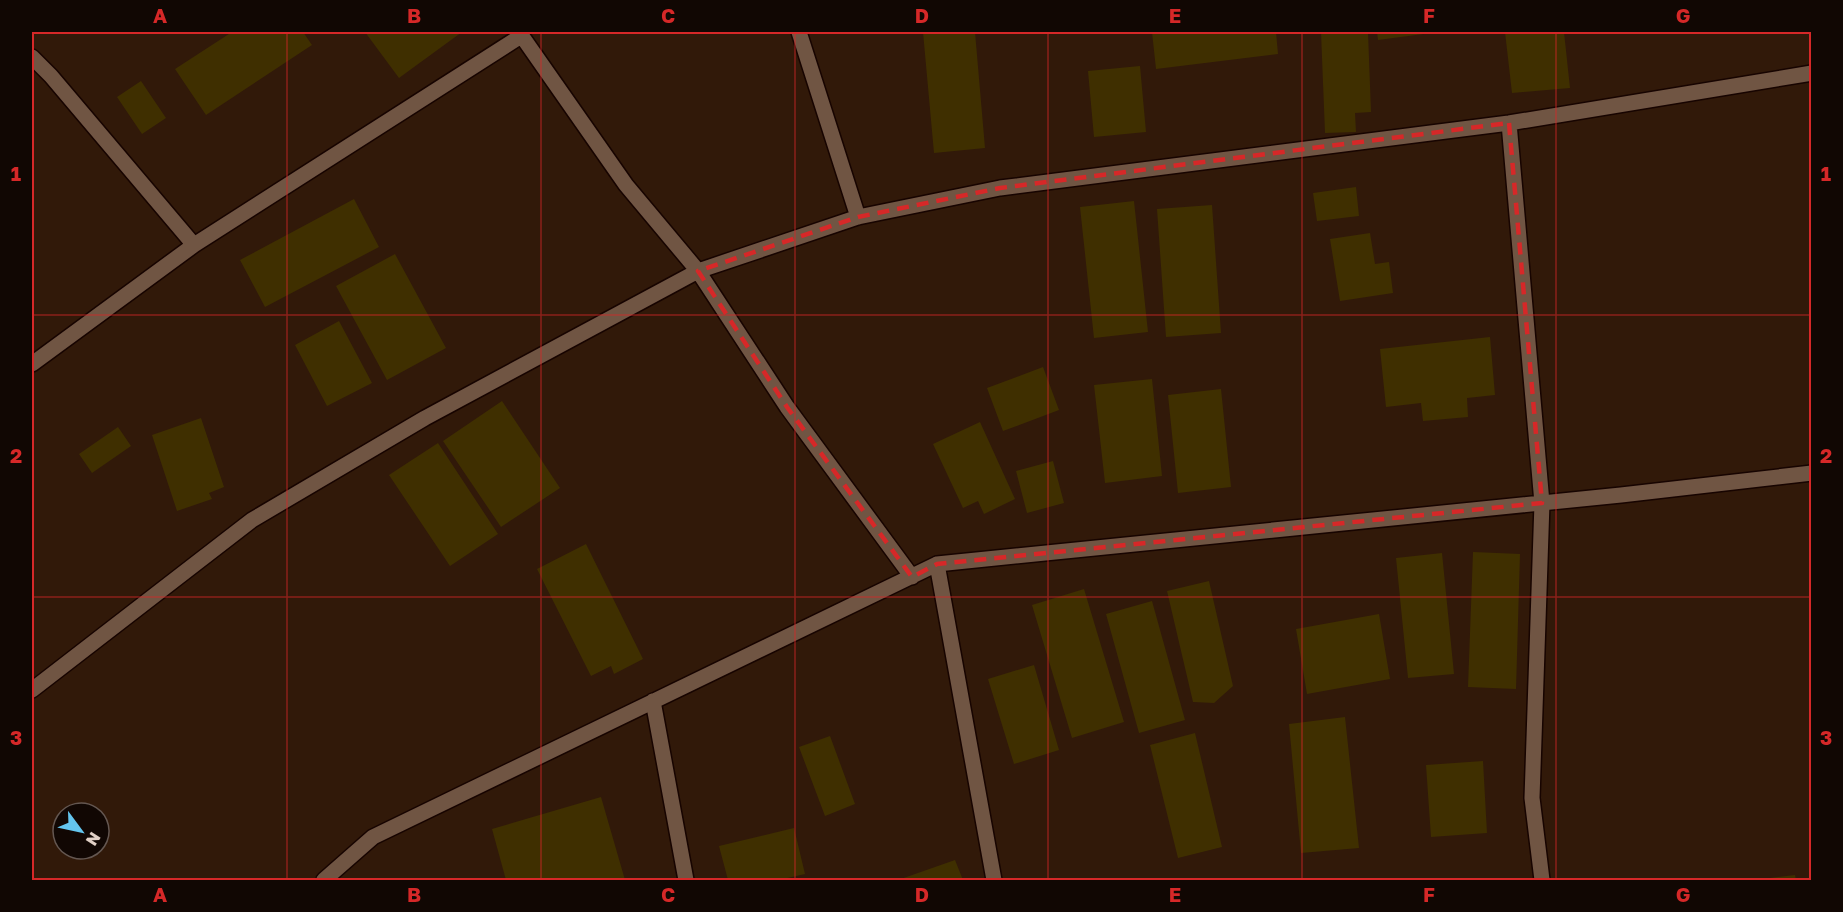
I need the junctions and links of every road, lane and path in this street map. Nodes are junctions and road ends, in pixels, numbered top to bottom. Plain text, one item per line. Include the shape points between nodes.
1 (800, 32) edge
2 (520, 34) edge
3 (32, 57) edge
4 (1812, 73) edge
5 (1509, 123) junction
6 (858, 217) junction
7 (194, 245) junction
8 (698, 271) junction
9 (32, 364) edge
10 (1812, 473) edge
11 (1542, 503) junction
12 (937, 564) junction
13 (912, 577) junction
14 (32, 690) edge
15 (653, 701) junction
16 (324, 880) edge
17 (686, 880) edge
18 (994, 880) edge
19 (1542, 880) edge

1 - 6 street
2 - 7 street
2 - 8 street via 626,185
3 - 7 street
4 - 5 street
5 - 6 street via 1000,188
5 - 11 street
6 - 8 street
7 - 9 street
8 - 13 street via 787,407
8 - 14 street via 425,418 252,520
10 - 11 street
11 - 12 street
11 - 19 street via 1532,798
12 - 13 street
12 - 18 street
13 - 15 street
15 - 16 street via 373,837
15 - 17 street

